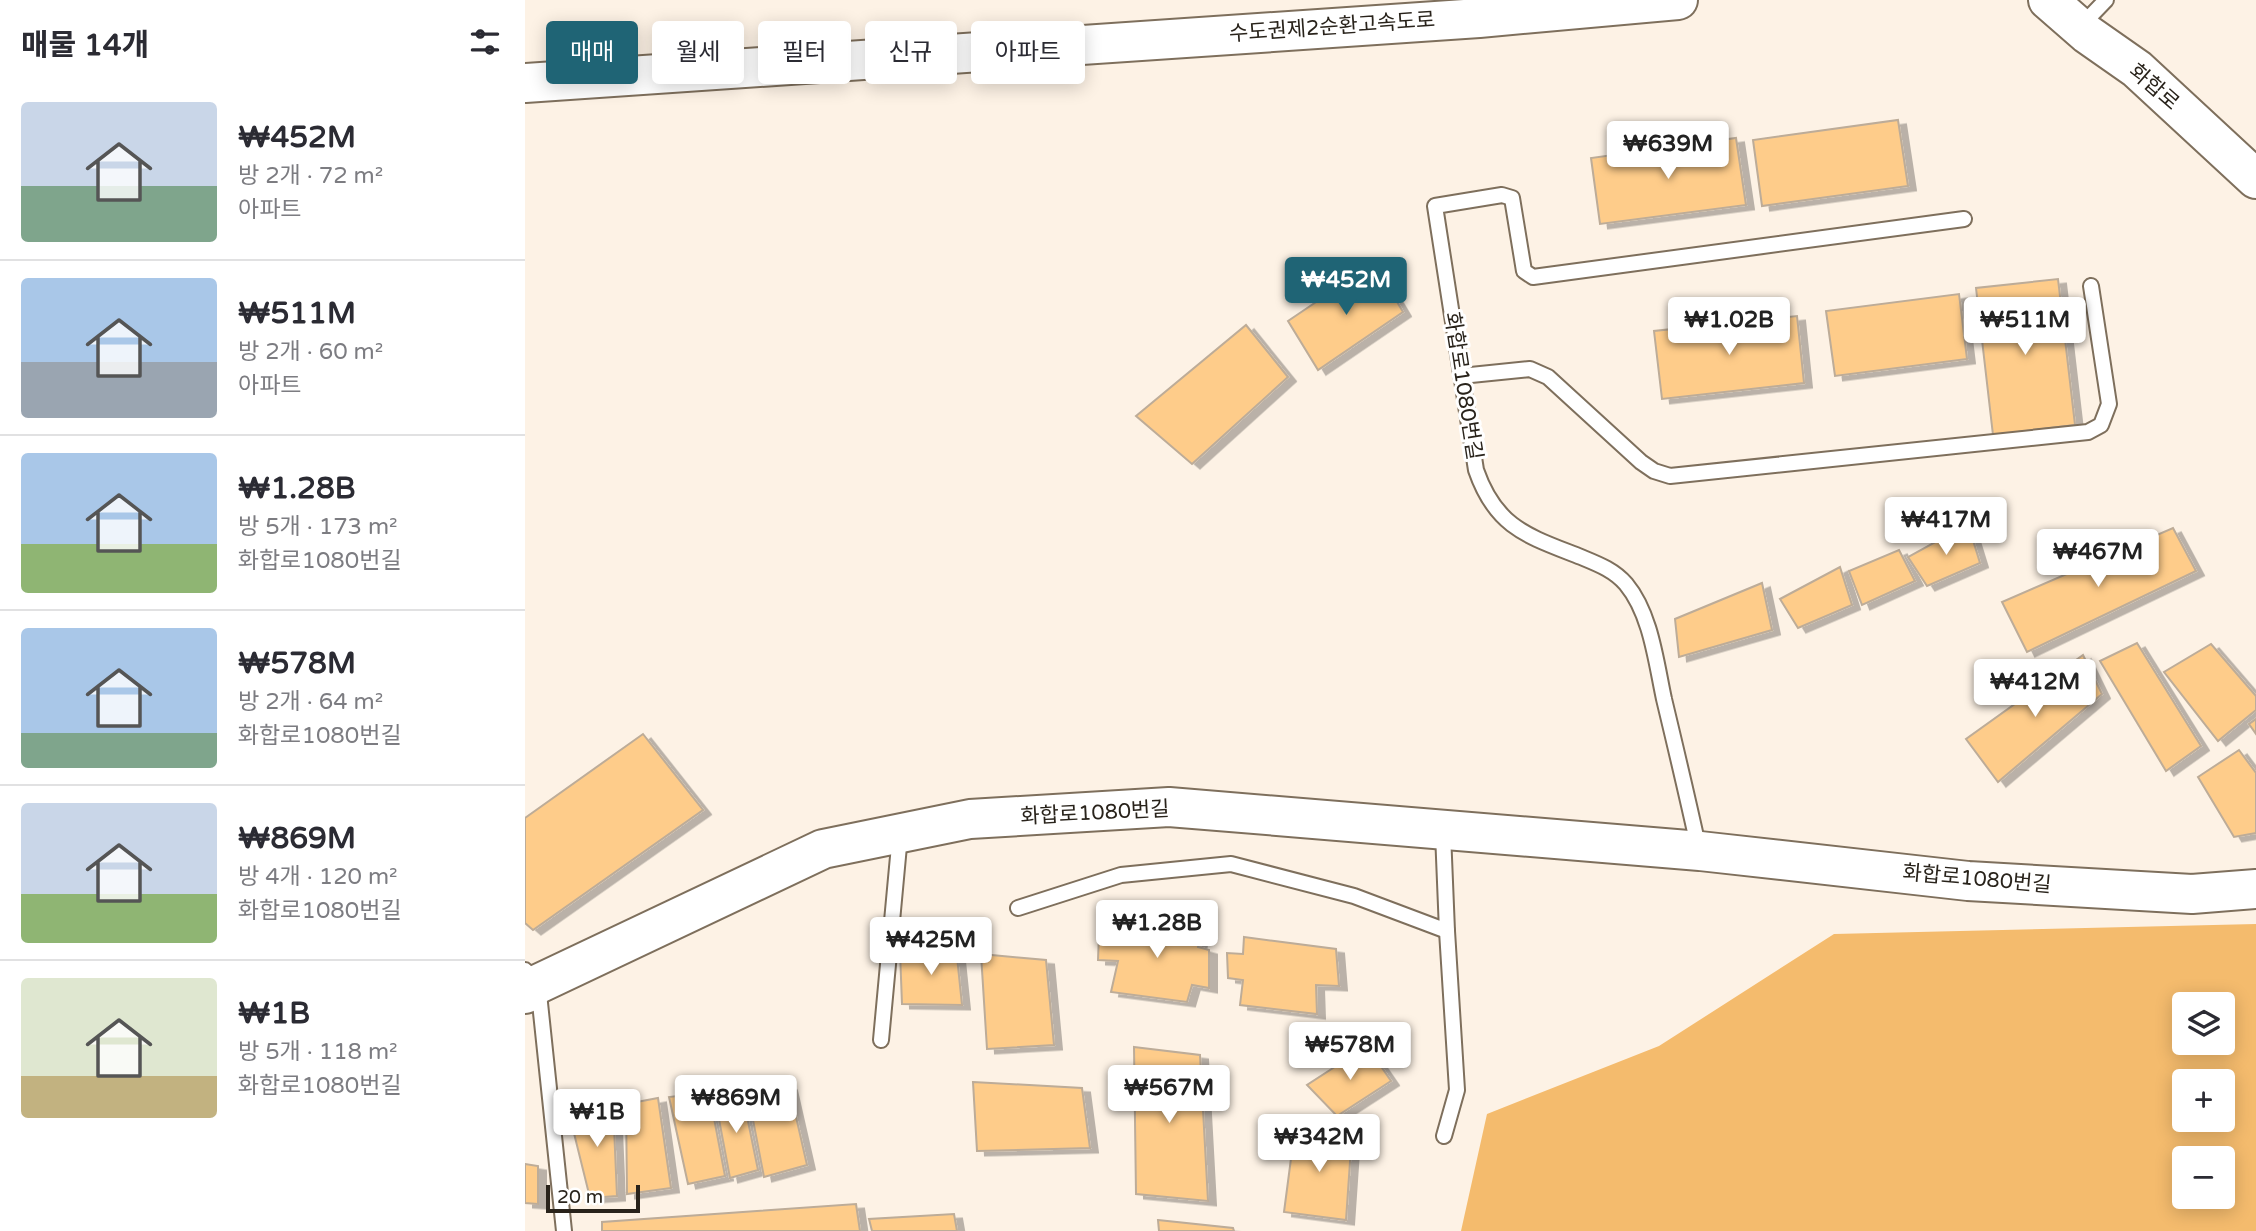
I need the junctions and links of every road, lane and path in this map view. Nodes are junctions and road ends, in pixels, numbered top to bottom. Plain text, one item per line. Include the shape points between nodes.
1 (1678, 0) edge
2 (2048, 0) edge
3 (2106, 0) edge
4 (2079, 28) junction
5 (525, 83) edge
6 (2256, 179) edge
7 (1964, 219) dead end
8 (2091, 286) dead end
9 (1461, 376) junction
10 (1443, 828) junction
11 (900, 834) junction
12 (1700, 851) junction
13 (2256, 889) edge
14 (1018, 908) dead end
15 (1447, 931) junction
16 (529, 982) edge
17 (881, 1040) dead end
18 (1444, 1136) dead end
19 (564, 1231) edge

1 - 5 main road, 수도권제2순환고속도로 via 1479,18
2 - 4 main road, 화합로
3 - 4 lane
4 - 6 main road, 화합로 via 2137,69
7 - 9 lane, 화합로1080번길 via 1533,277 1524,271 1512,198 1502,195 1435,206
8 - 9 lane via 2109,404 2101,425 2088,432 1669,476 1641,462 1548,377 1530,369
9 - 12 lane, 화합로1080번길 via 1476,470 1493,509 1543,542 1608,568 1638,601
10 - 11 main road, 화합로1080번길 via 1169,807 970,819
10 - 12 main road, 화합로1080번길
10 - 15 lane
11 - 16 main road, 화합로1080번길 via 823,849
11 - 17 lane
12 - 13 main road, 화합로1080번길 via 1968,881 2192,894
14 - 15 lane via 1121,875 1231,864 1354,896
15 - 18 lane via 1457,1090
16 - 19 lane

